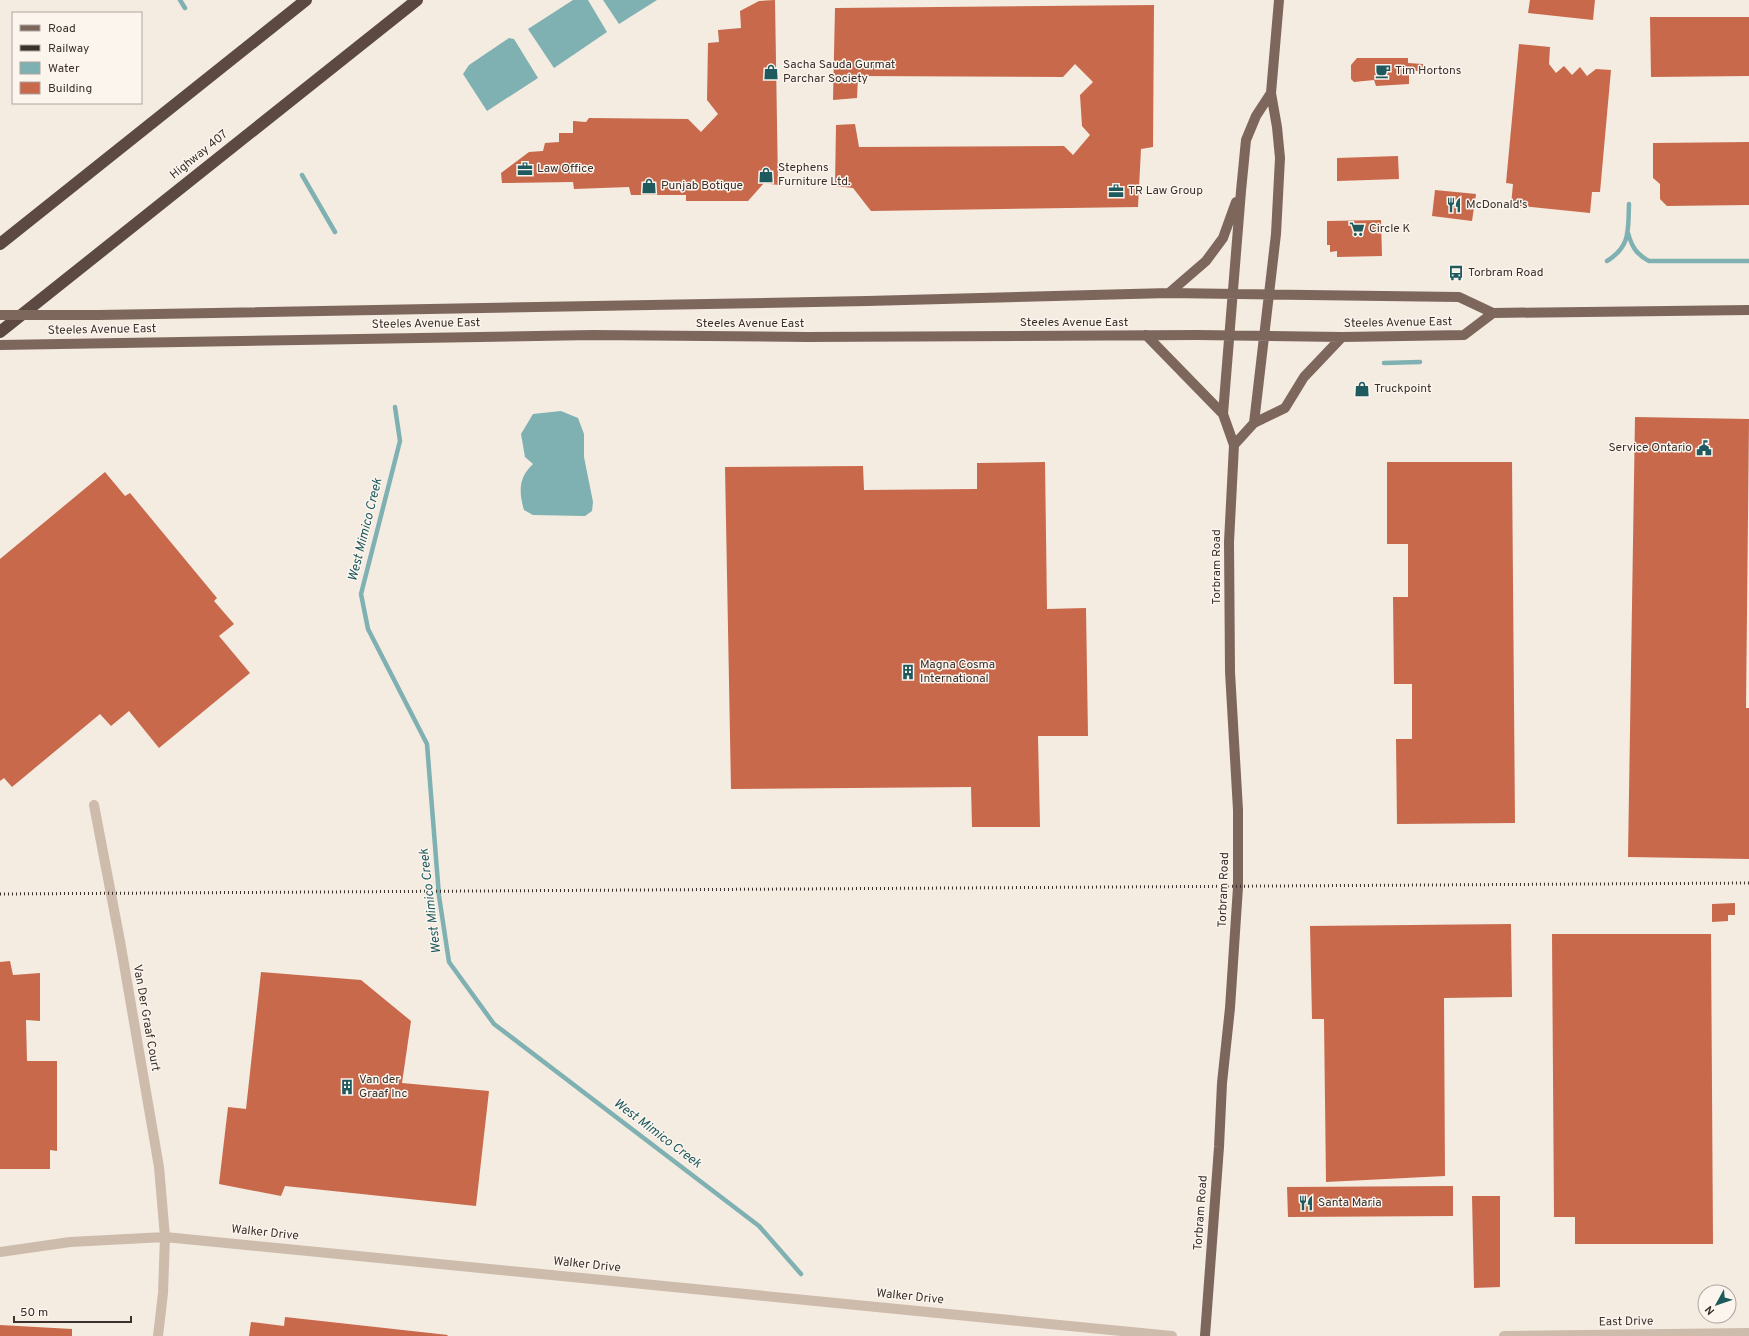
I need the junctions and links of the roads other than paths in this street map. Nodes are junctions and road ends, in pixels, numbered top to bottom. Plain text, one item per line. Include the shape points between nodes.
1 (306, 0) edge
2 (417, 0) edge
3 (1280, 0) edge
4 (1271, 92) junction
5 (1241, 191) junction
6 (0, 244) edge
7 (1169, 293) junction
8 (1233, 294) junction
9 (1269, 295) junction
10 (1749, 310) edge
11 (1493, 314) junction
12 (0, 315) edge
13 (0, 332) edge
14 (1146, 335) junction
15 (1229, 336) junction
16 (1264, 336) junction
17 (1342, 337) junction
18 (0, 345) edge
19 (1223, 414) junction
20 (1254, 423) junction
21 (1234, 445) junction
22 (94, 805) dead end
23 (165, 1236) junction
24 (0, 1252) edge
25 (1749, 1333) edge
26 (158, 1336) edge
27 (1172, 1336) edge
28 (1205, 1336) edge
29 (1504, 1336) edge

1 - 6 highway
2 - 13 highway, Highway 407
3 - 4 main road, Torbram Road
4 - 5 main road, Torbram Road via 1256,116 1246,140
4 - 9 main road, Torbram Road via 1280,158 1276,234
5 - 7 main road via 1223,238 1206,261
5 - 8 main road, Torbram Road
7 - 8 main road, Steeles Avenue East
7 - 12 main road, Steeles Avenue East, bridge via 867,302
8 - 9 main road, Steeles Avenue East
8 - 15 main road, Torbram Road
9 - 11 main road, Steeles Avenue East via 1459,297
9 - 16 main road, Torbram Road
10 - 11 main road, Steeles Avenue East
11 - 17 main road, Steeles Avenue East via 1464,335
14 - 15 main road, Steeles Avenue East
14 - 18 main road, Steeles Avenue East via 806,338 578,335
14 - 19 main road
15 - 16 main road, Steeles Avenue East
15 - 19 main road, Torbram Road
16 - 17 main road, Steeles Avenue East
16 - 20 main road, Torbram Road
17 - 20 main road via 1304,377 1285,408
19 - 21 main road, Torbram Road
20 - 21 main road
21 - 28 main road, Torbram Road via 1229,542 1230,672 1238,810 1237,909
22 - 23 street, Van Der Graaf Court via 159,1167
23 - 24 street, Walker Drive via 70,1242
23 - 26 street, Van Der Graaf Court
23 - 27 street, Walker Drive
25 - 29 street, East Drive

